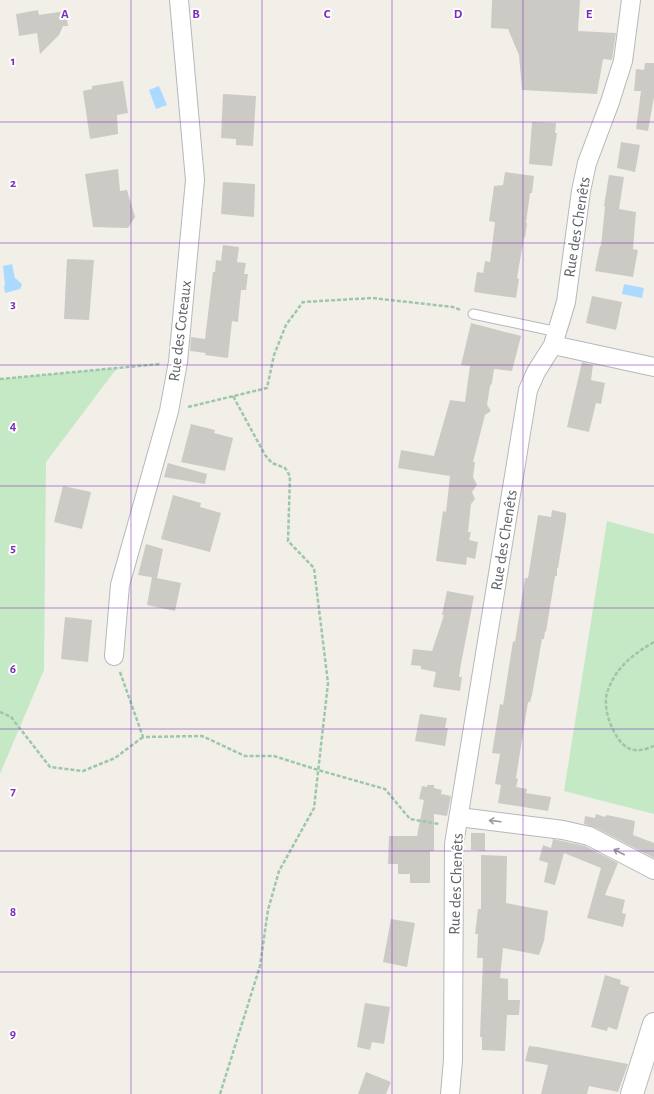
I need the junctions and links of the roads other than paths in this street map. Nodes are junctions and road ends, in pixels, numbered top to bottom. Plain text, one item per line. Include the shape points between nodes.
1 (179, 0) edge
2 (631, 0) edge
3 (473, 314) road end
4 (556, 338) junction
5 (654, 367) edge
6 (114, 656) road end
7 (458, 822) junction
8 (654, 870) edge
9 (654, 1024) edge
10 (450, 1094) edge
11 (632, 1094) edge

1 - 6 street, Rue des Coteaux via 195,180 178,362 169,411 120,585
2 - 4 street, Rue des Chenêts via 623,61 587,163 566,302
3 - 4 lane
4 - 5 street
4 - 7 street, Rue des Chenêts via 528,390
8 -> 7 street via 589,836 563,830
7 - 10 street, Rue des Chenêts via 454,844 454,1060
9 - 11 street

